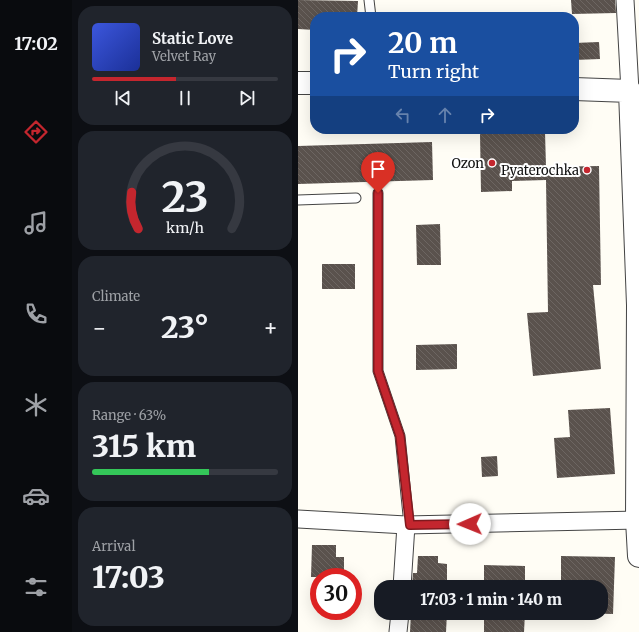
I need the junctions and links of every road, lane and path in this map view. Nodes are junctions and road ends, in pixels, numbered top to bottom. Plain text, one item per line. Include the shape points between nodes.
1 (369, 0) edge
2 (626, 0) edge
3 (370, 12) edge
4 (298, 83) edge
5 (310, 83) edge
6 (579, 89) edge
7 (630, 91) junction
8 (378, 193) dead end
9 (356, 198) dead end
10 (298, 200) edge
11 (298, 519) edge
12 (638, 520) edge
13 (408, 525) junction
14 (639, 556) edge
15 (403, 580) edge
16 (399, 620) edge
17 (398, 632) edge

1 - 3 lane
2 - 7 street
4 - 5 street
6 - 7 street
7 - 12 street via 638,306
8 - 13 lane via 378,371 400,436
9 - 10 lane
11 - 13 street
12 - 13 street
12 - 14 street
13 - 15 street
16 - 17 street

